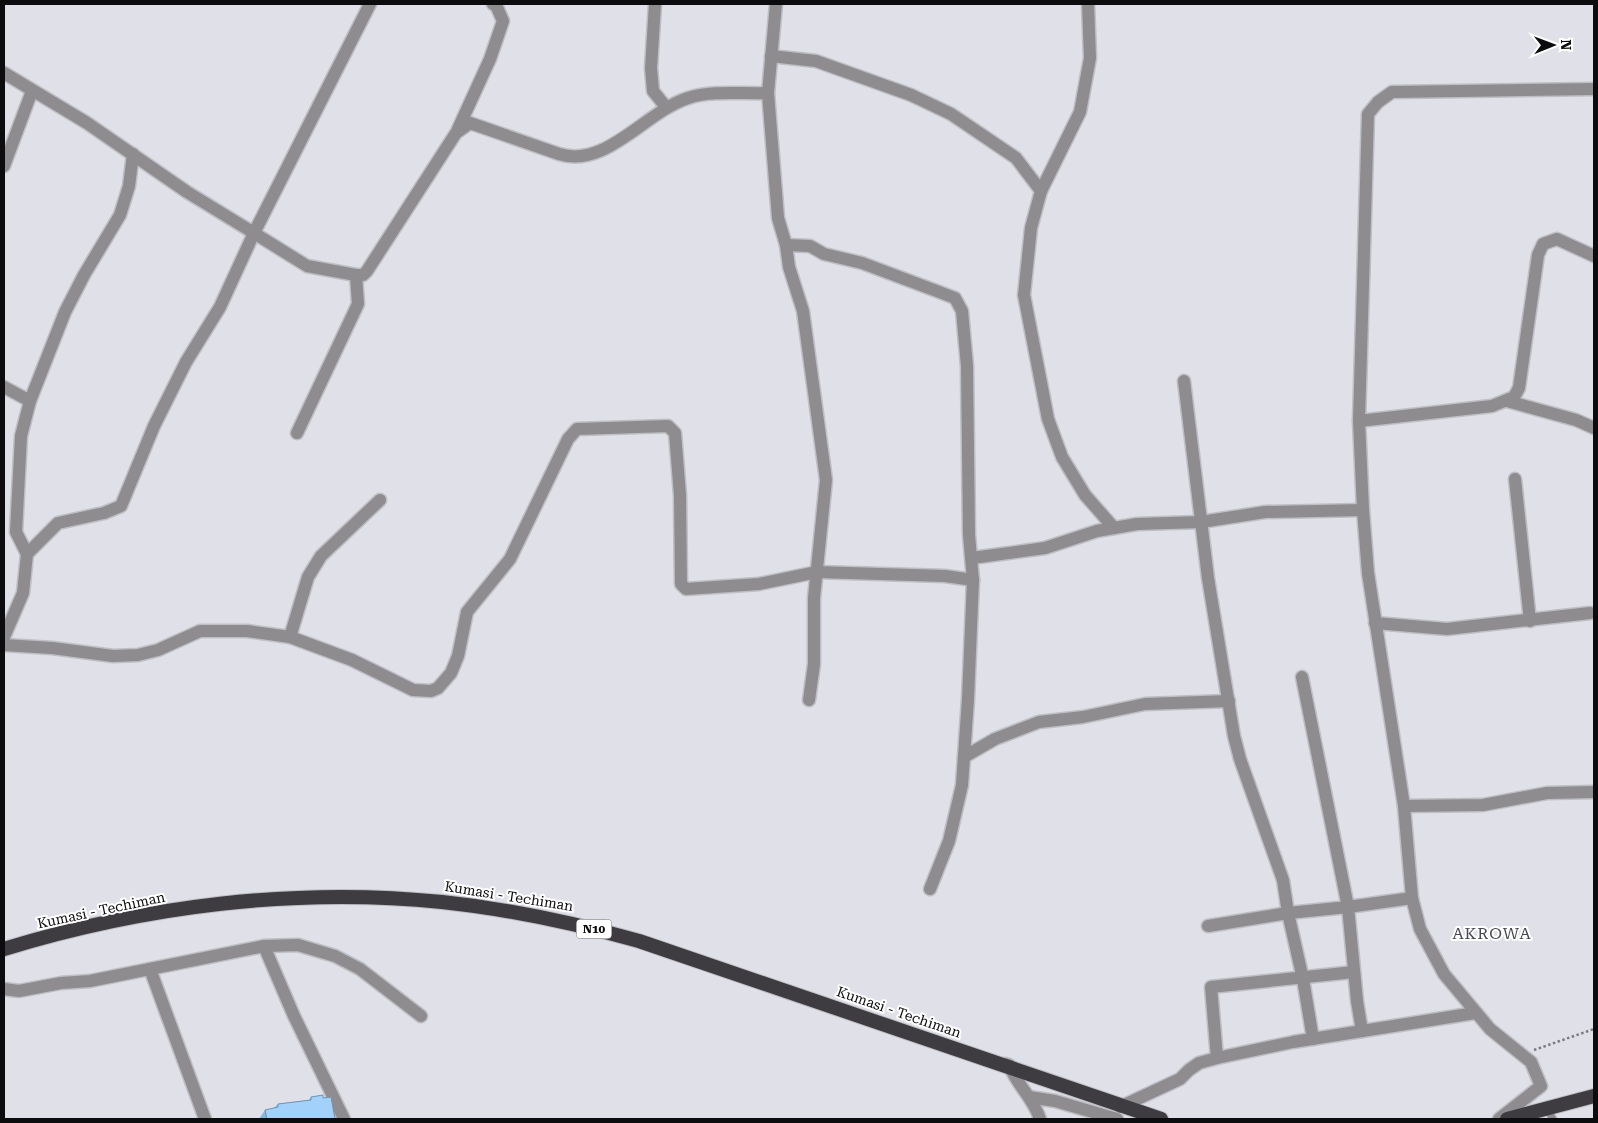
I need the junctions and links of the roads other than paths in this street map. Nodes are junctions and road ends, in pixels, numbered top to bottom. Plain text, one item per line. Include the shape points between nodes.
1 (370, 4) edge
2 (493, 4) edge
3 (655, 4) edge
4 (776, 4) edge
5 (1088, 4) edge
6 (771, 56) junction
7 (4, 73) edge
8 (1594, 89) edge
9 (32, 91) junction
10 (768, 93) junction
11 (666, 107) junction
12 (456, 134) junction
13 (133, 154) junction
14 (4, 166) edge
15 (1042, 191) junction
16 (254, 232) junction
17 (786, 245) junction
18 (1594, 256) edge
19 (356, 275) junction
20 (1184, 382) dead end
21 (4, 386) edge
22 (30, 401) junction
23 (1507, 401) junction
24 (1359, 421) junction
25 (1594, 428) edge
26 (297, 433) dead end
27 (1515, 479) dead end
28 (380, 500) dead end
29 (1363, 510) junction
30 (1201, 522) junction
31 (1114, 528) junction
32 (27, 554) junction
33 (972, 558) junction
34 (817, 572) junction
35 (973, 580) junction
36 (1590, 613) dead end
37 (1530, 622) junction
38 (1375, 623) junction
39 (4, 638) edge
40 (290, 638) junction
41 (4, 645) edge
42 (1302, 677) dead end
43 (809, 700) dead end
44 (1229, 702) junction
45 (964, 757) junction
46 (1594, 792) edge
47 (1404, 806) junction
48 (930, 889) dead end
49 (1412, 898) junction
50 (1348, 907) junction
51 (1288, 914) junction
52 (1208, 926) dead end
53 (264, 946) junction
54 (4, 949) edge
55 (150, 969) junction
56 (1354, 972) junction
57 (1303, 978) junction
58 (4, 989) edge
59 (1475, 1013) junction
60 (421, 1016) dead end
61 (1362, 1031) junction
62 (1312, 1039) junction
63 (959, 1050) junction
64 (1217, 1058) junction
65 (1594, 1096) edge
66 (1029, 1097) junction
67 (1118, 1113) edge
68 (1550, 1114) edge
69 (204, 1119) edge
70 (344, 1119) edge
71 (1040, 1119) edge
72 (1161, 1119) edge
73 (1499, 1119) edge
74 (1507, 1119) edge

1 - 16 street
2 - 12 street via 503,21
3 - 11 street via 651,68 653,91
4 - 6 street
5 - 15 street via 1090,58 1080,112
6 - 10 street
6 - 15 street via 816,61 911,95 952,114 1016,158
7 - 9 street
8 - 24 street via 1392,92 1368,114
9 - 13 street
9 - 14 street
10 - 11 street via 703,95
10 - 17 street via 778,218
11 - 12 street via 623,138 582,158 571,158 470,123
12 - 19 street via 368,271
13 - 16 street via 187,192
13 - 22 street via 129,186 120,215 65,312
15 - 31 street via 1031,228 1024,295 1048,419 1062,457 1085,495
16 - 19 street via 307,266
16 - 32 street via 220,308 186,362 154,426 121,506 58,523
17 - 33 street via 810,246 824,254 862,264 955,298 962,311 965,329
17 - 34 street via 789,268 803,311 814,404 825,460
18 - 23 street via 1557,239 1544,244 1538,255 1519,388
19 - 26 street via 358,304
20 - 30 street
21 - 22 street
22 - 32 street via 21,436 16,532
23 - 24 street via 1492,406
23 - 25 street
24 - 29 street
27 - 37 street
28 - 40 street via 321,556 308,578
29 - 30 street via 1265,512
29 - 38 street
30 - 31 street
30 - 44 street
31 - 33 street via 1045,548
32 - 39 street via 23,593
33 - 35 street
34 - 35 street via 945,576
34 - 40 street via 758,584 683,587 676,433 668,426 577,429 568,439 510,560 467,612 458,656 451,673 438,688 423,692 413,690 352,660
34 - 43 street via 814,664
35 - 45 street
36 - 37 street
37 - 38 street via 1447,629
38 - 47 street
40 - 41 street via 246,631 200,631 158,650 113,656
42 - 50 street
44 - 45 street via 1145,704 1039,722 995,739
44 - 51 street via 1240,759 1283,880
45 - 48 street via 962,785 949,842
46 - 47 street via 1547,793 1482,805
47 - 49 street
49 - 50 street
49 - 59 street via 1420,930 1430,951
50 - 51 street
50 - 56 street
51 - 52 street
51 - 57 street
53 - 55 street
53 - 60 street via 298,945 335,956 360,970
53 - 70 street
54 - 63 highway, Kumasi - Techiman / N10 via 130,918 222,904 330,898 443,902 554,919 639,941
55 - 58 street via 90,981
55 - 69 street
56 - 57 street
56 - 61 street
57 - 62 street
57 - 64 street via 1211,987
59 - 61 street
59 - 73 street via 1522,1054 1534,1068 1540,1086
61 - 62 street
62 - 64 street
63 - 66 street via 1009,1065
63 - 67 highway, Kumasi - Techiman / N10
64 - 67 street via 1199,1063 1180,1079
65 - 68 highway
66 - 67 street
66 - 71 street
67 - 72 highway, Kumasi - Techiman / N10
68 - 74 highway

